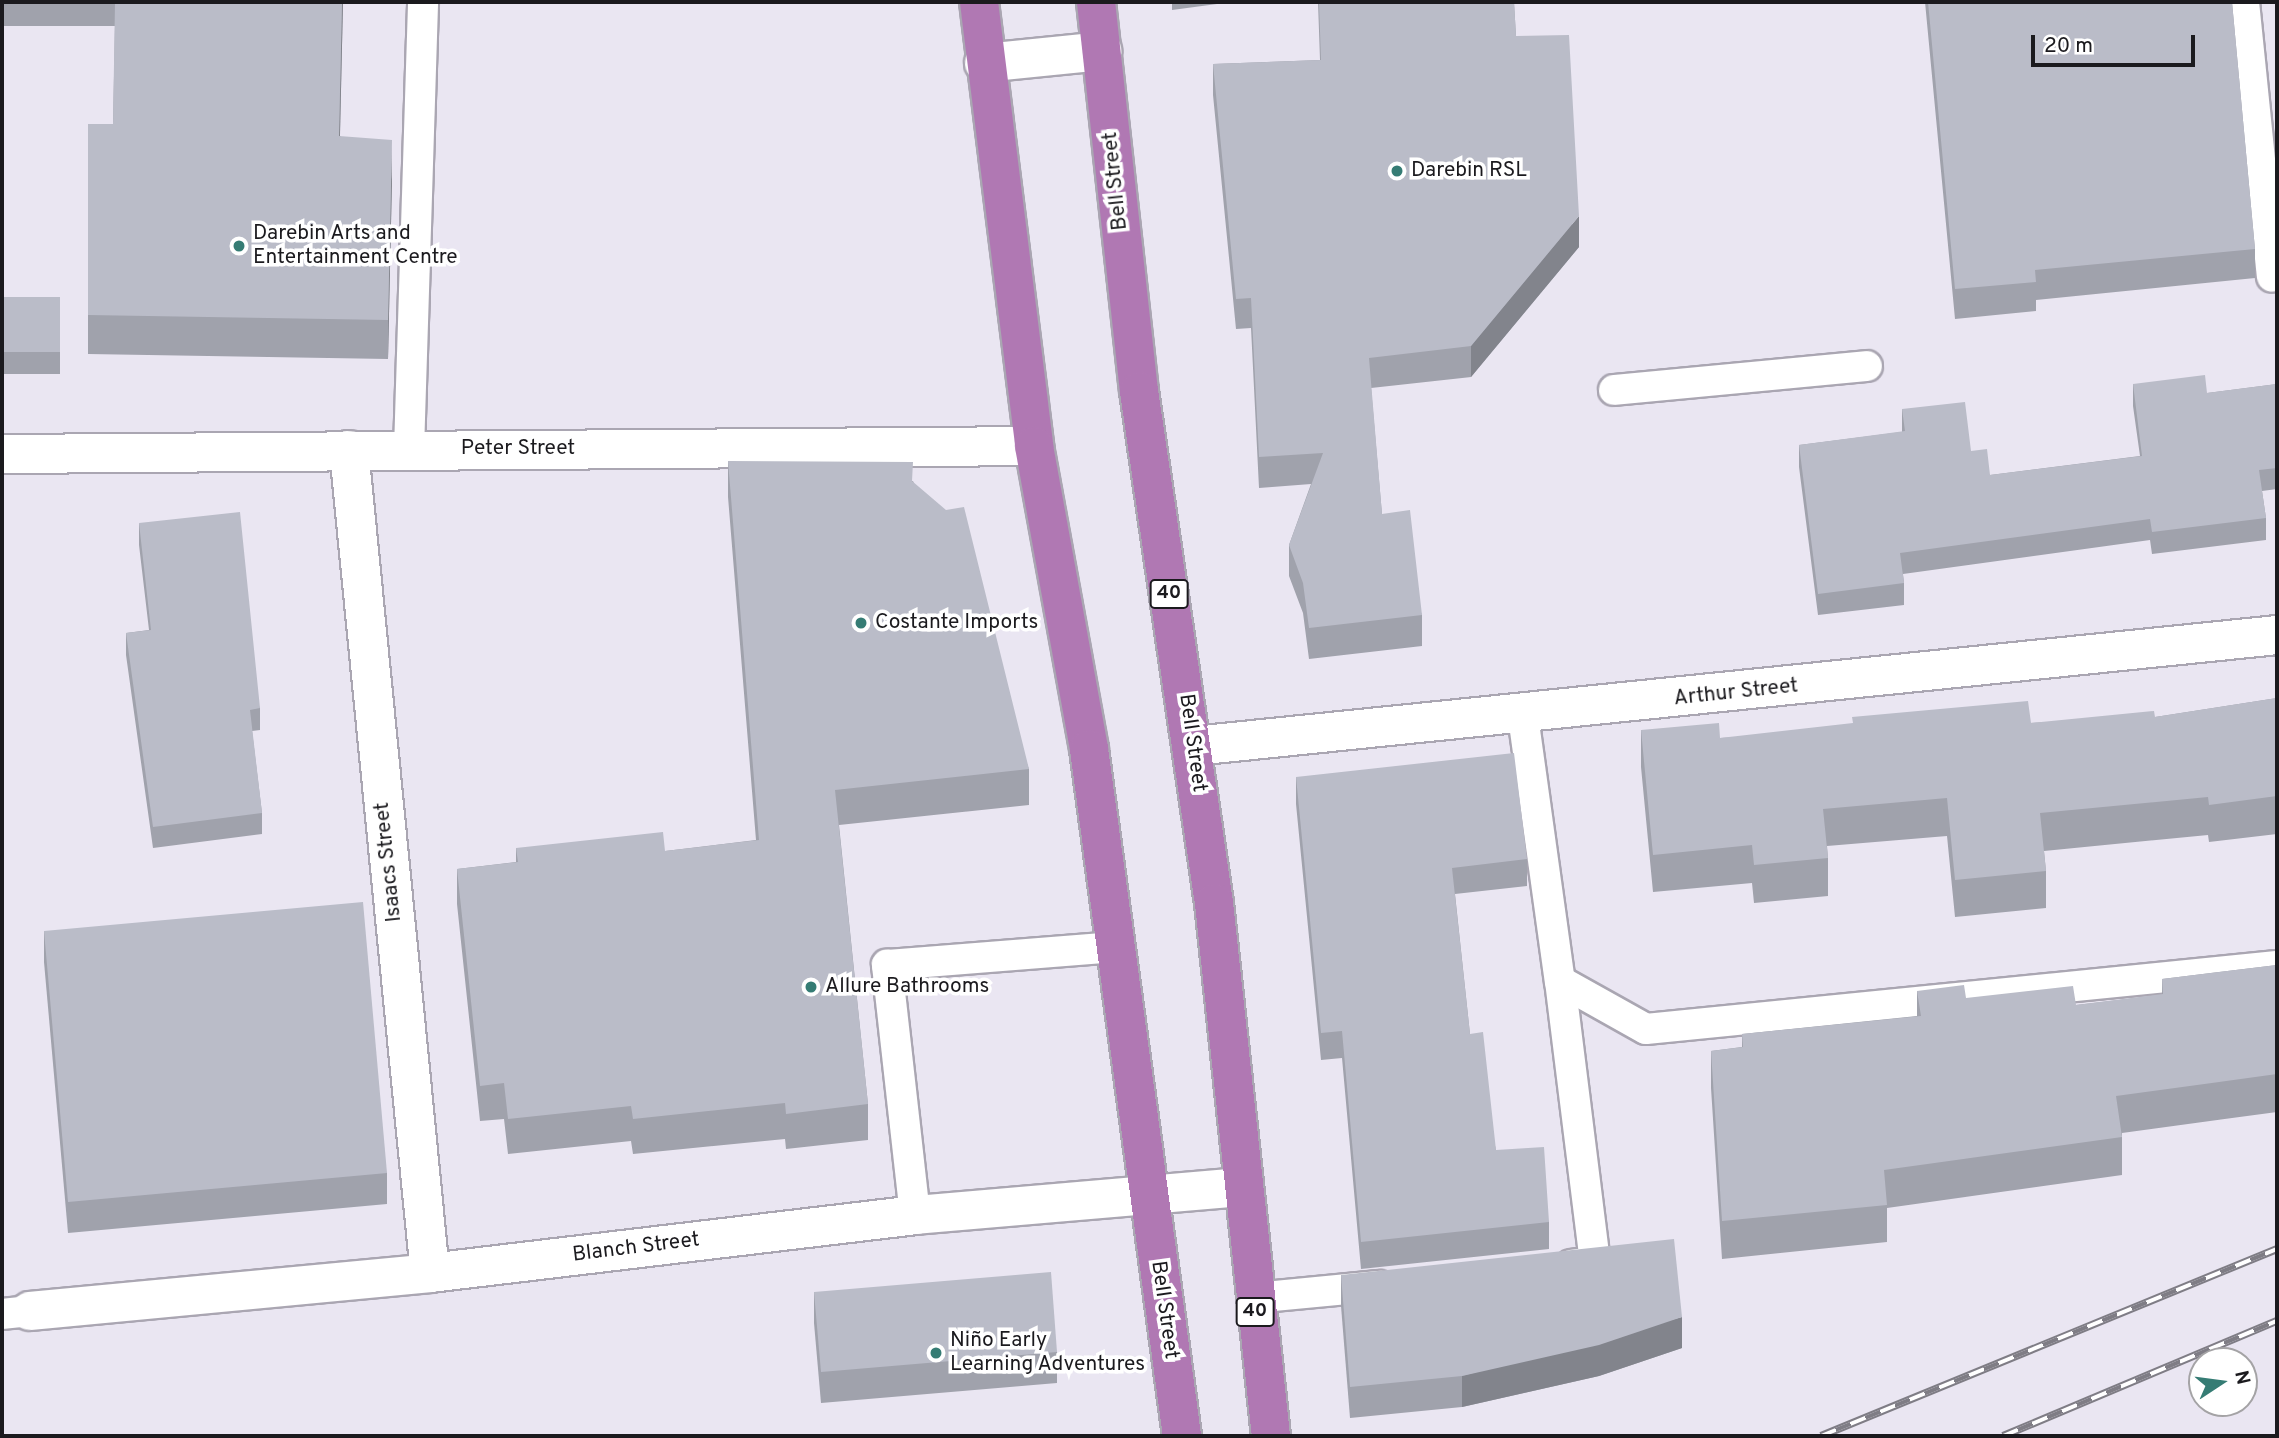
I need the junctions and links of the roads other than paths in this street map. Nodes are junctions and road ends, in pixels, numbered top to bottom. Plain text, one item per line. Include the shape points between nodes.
1 (423, 2) edge
2 (1096, 2) edge
3 (2244, 2) edge
4 (979, 3) edge
5 (1101, 51) junction
6 (984, 63) junction
7 (2272, 277) dead end
8 (1867, 366) dead end
9 (1614, 390) dead end
10 (1034, 446) junction
11 (349, 450) junction
12 (408, 450) junction
13 (2, 454) edge
14 (2277, 635) edge
15 (1523, 716) junction
16 (1194, 746) junction
17 (1116, 947) junction
18 (2277, 966) edge
19 (1560, 981) junction
20 (1243, 1187) junction
21 (1149, 1196) junction
22 (915, 1215) junction
23 (1541, 1268) edge
24 (430, 1273) junction
25 (1405, 1283) edge
26 (1254, 1298) junction
27 (16, 1313) edge
28 (1182, 1436) edge
29 (1271, 1436) edge

1 - 12 lane
2 - 5 highway, Bell Street / 40
3 - 7 lane
4 - 6 highway, Bell Street
5 - 6 street
5 - 16 highway, Bell Street / 40 via 1139,391
6 - 10 highway, Bell Street
8 - 9 lane
10 - 12 street, Peter Street
10 - 17 highway, Bell Street
11 - 12 street, Peter Street
11 - 13 street, Peter Street
11 - 24 street, Isaacs Street
14 - 15 street, Arthur Street
15 - 16 street, Arthur Street
15 - 19 lane
16 - 20 highway, Bell Street / 40
17 - 21 highway, Bell Street
17 - 22 lane via 887,965
18 - 19 lane via 1646,1029
19 - 23 lane via 1595,1262
20 - 21 street, Blanch Street
20 - 26 highway, Bell Street / 40
21 - 22 street, Blanch Street
21 - 28 highway, Bell Street
22 - 24 street, Blanch Street
24 - 27 street, Blanch Street
25 - 26 lane
26 - 29 highway, Bell Street / 40

